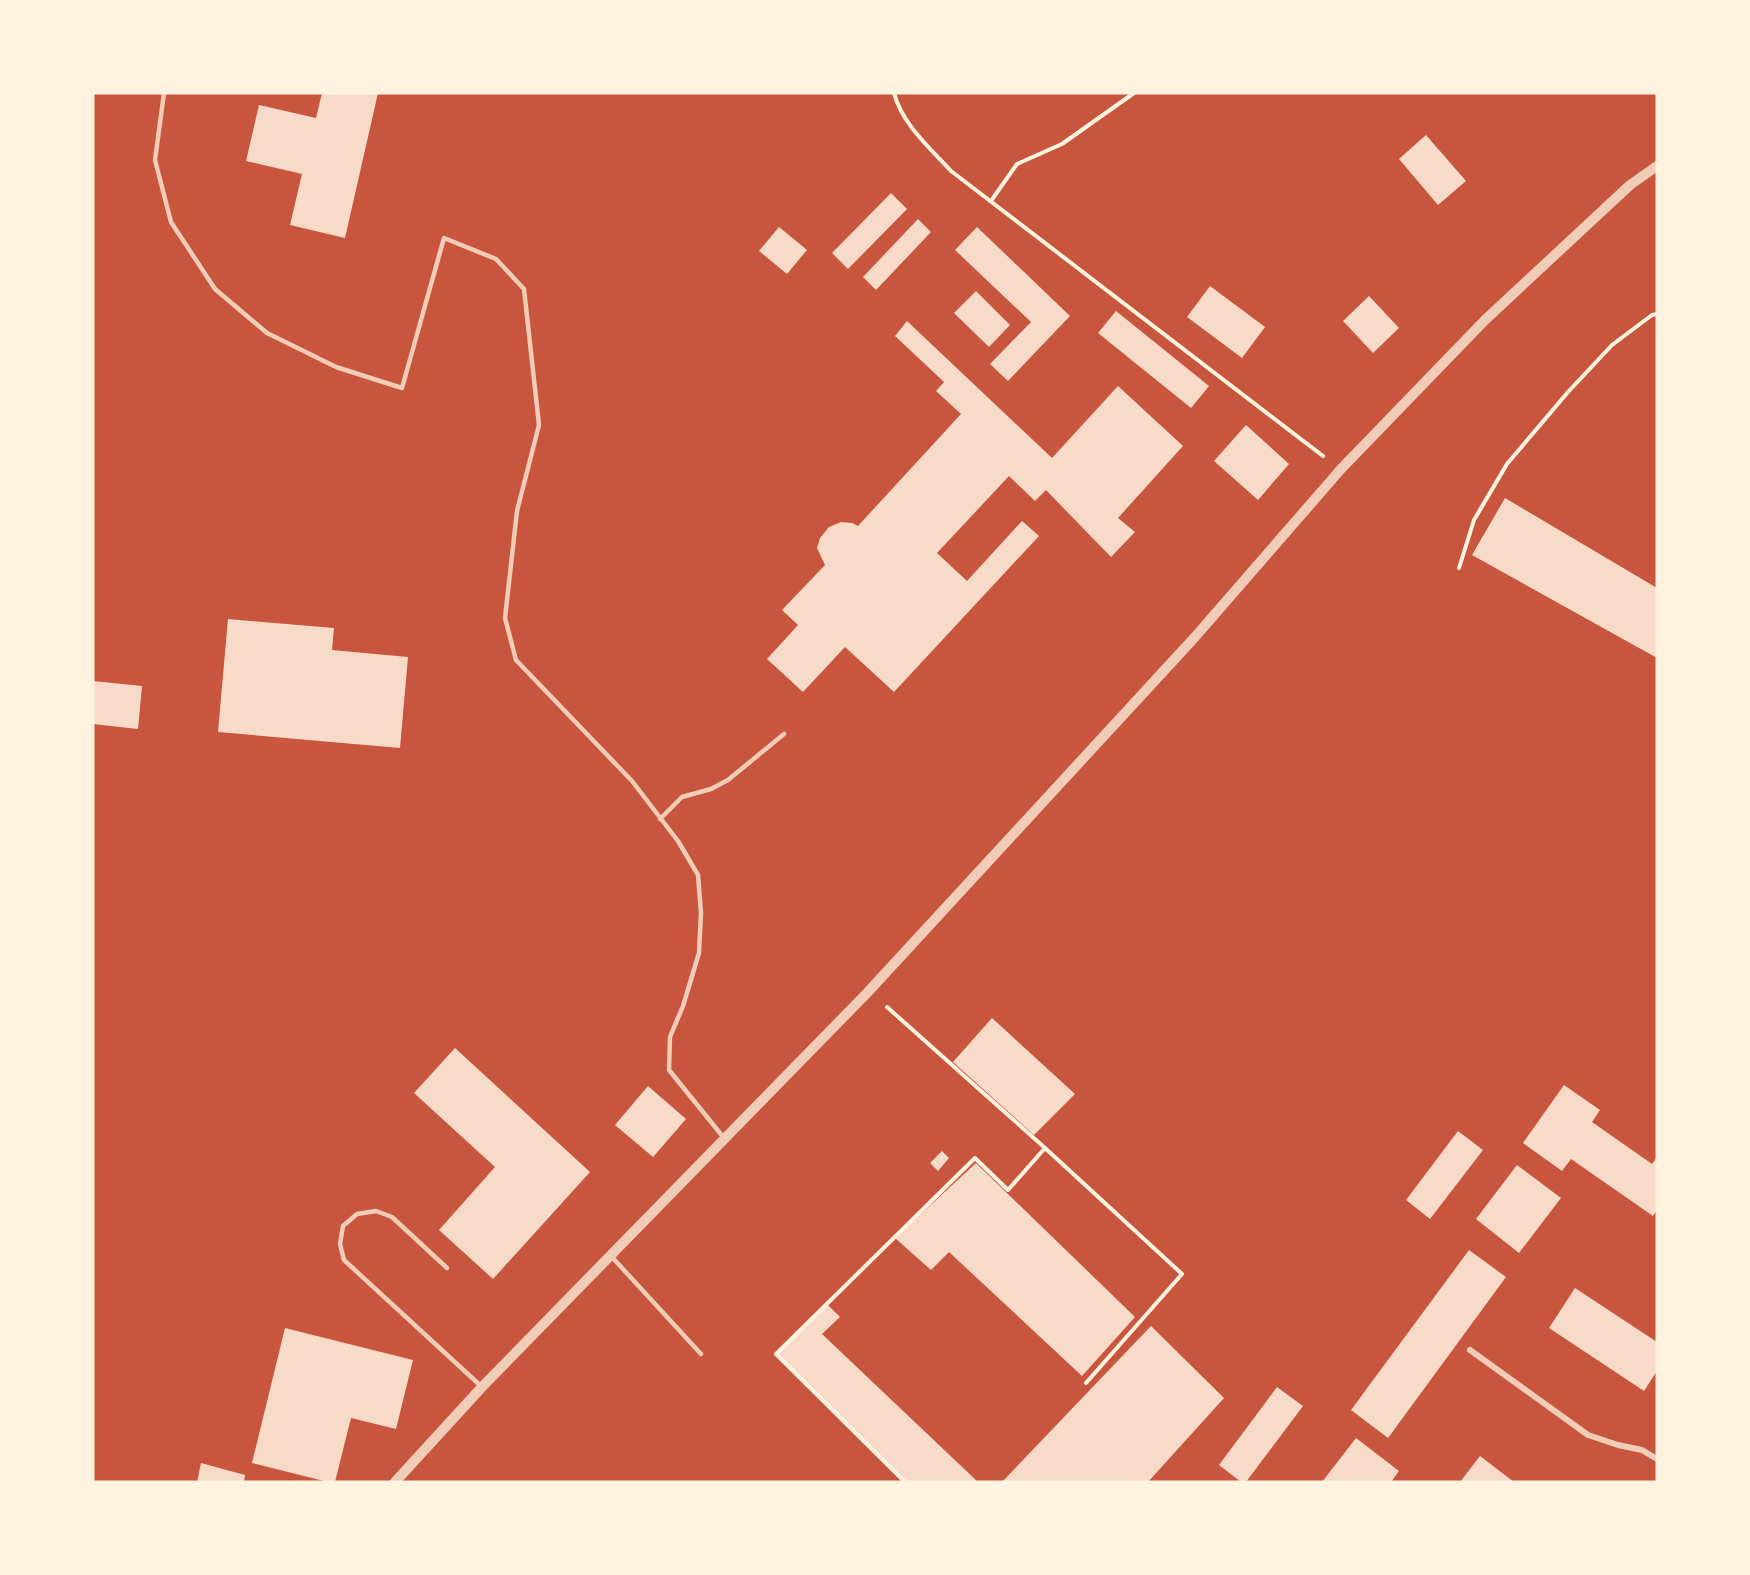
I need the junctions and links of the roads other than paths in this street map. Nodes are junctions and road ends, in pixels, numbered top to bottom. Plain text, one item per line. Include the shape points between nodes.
1 (164, 93) edge
2 (1657, 166) edge
3 (784, 734) dead end
4 (660, 819) junction
5 (724, 1138) junction
6 (611, 1256) junction
7 (447, 1268) dead end
8 (1470, 1350) dead end
9 (701, 1354) dead end
10 (482, 1387) junction
11 (1657, 1459) edge
12 (395, 1482) edge

1 - 4 lane via 155,160 171,222 215,289 267,333 336,368 402,388 444,238 496,259 524,289 539,424 516,511 505,618 516,660 632,781
2 - 5 street via 1630,185 1485,320 1341,469 1195,637 867,993
3 - 4 lane via 728,780 682,797
4 - 5 lane via 698,875 701,913 699,953 670,1037 669,1070
5 - 6 street
6 - 9 lane
6 - 10 street
7 - 10 lane via 392,1217 376,1211 357,1214 343,1226 340,1244 344,1260
8 - 11 street via 1588,1435 1642,1450
10 - 12 street

